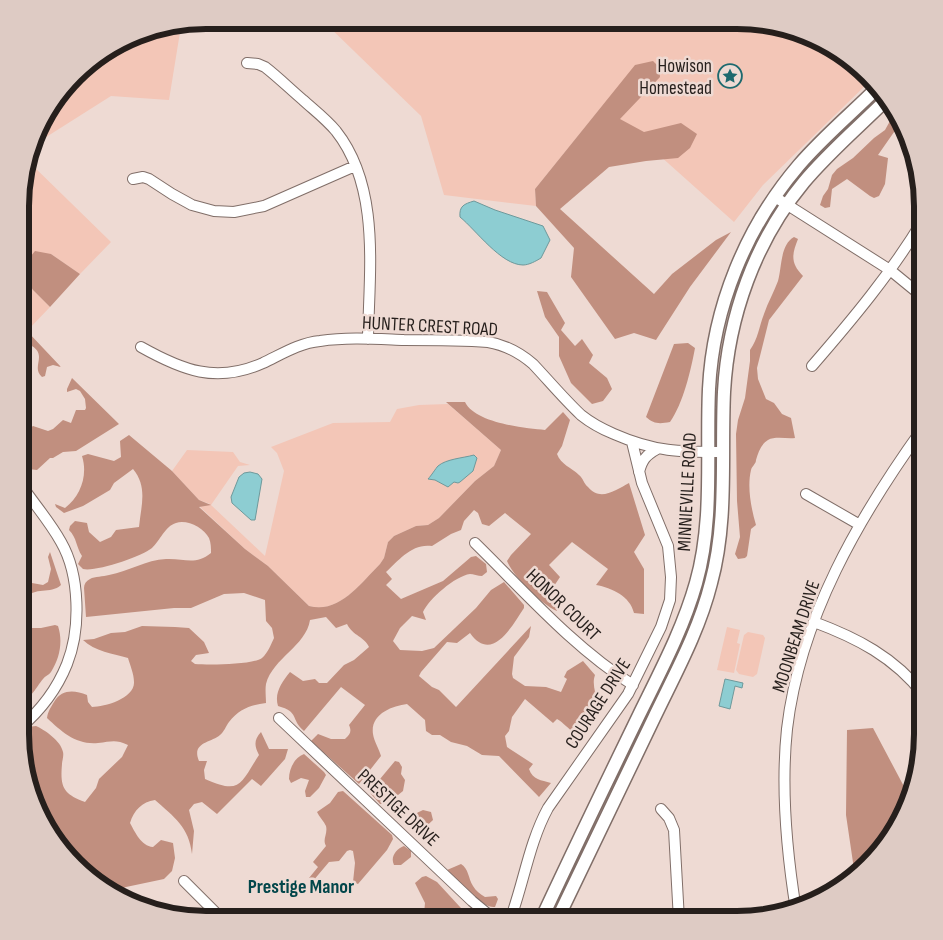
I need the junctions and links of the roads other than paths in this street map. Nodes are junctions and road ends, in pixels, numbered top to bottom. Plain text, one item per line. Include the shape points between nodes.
1 (247, 63) dead end
2 (873, 92) edge
3 (882, 104) edge
4 (356, 166) junction
5 (133, 179) dead end
6 (775, 196) junction
7 (787, 205) junction
8 (914, 234) edge
9 (890, 270) junction
10 (914, 290) edge
11 (368, 339) junction
12 (141, 347) dead end
13 (812, 366) dead end
14 (914, 441) edge
15 (632, 442) junction
16 (657, 449) junction
17 (708, 452) junction
18 (723, 452) junction
19 (639, 473) junction
20 (806, 494) dead end
21 (29, 496) edge
22 (860, 524) junction
23 (474, 543) dead end
24 (814, 622) junction
25 (914, 684) edge
26 (633, 685) junction
27 (280, 718) dead end
28 (29, 720) edge
29 (661, 809) dead end
30 (184, 882) dead end
31 (795, 902) edge
32 (214, 911) edge
33 (485, 911) edge
34 (513, 911) edge
35 (545, 911) edge
36 (561, 911) edge
37 (678, 911) edge

1 - 4 street via 265,67 327,121
2 - 6 main road, MINNIEVILLE ROAD via 809,154
3 - 7 main road, MINNIEVILLE ROAD via 816,168
4 - 5 street via 272,203 234,212 192,205 149,179
4 - 11 street via 368,216
6 - 7 street
6 - 17 main road, MINNIEVILLE ROAD via 749,240 722,309 711,368
7 - 9 street
7 - 18 main road, MINNIEVILLE ROAD via 756,261 734,321 725,378
8 - 9 street
9 - 10 street
9 - 13 street
11 - 12 street, HUNTER CREST ROAD via 311,343 252,368 228,373 187,369
11 - 15 street, HUNTER CREST ROAD via 480,341 504,345 533,364 581,415
14 - 22 street, MOONBEAM DRIVE
15 - 16 street, HUNTER CREST ROAD
15 - 19 street, COURAGE DRIVE
16 - 17 street, HUNTER CREST ROAD
16 - 19 street via 643,460
17 - 18 street, HUNTER CREST ROAD
17 - 35 main road, MINNIEVILLE ROAD via 705,541 689,606
18 - 36 main road, MINNIEVILLE ROAD via 721,532 703,611
19 - 26 street, COURAGE DRIVE via 665,538 672,577 665,617
20 - 22 street
21 - 28 street via 62,542 73,574 76,603 68,663 51,694
22 - 24 street, MOONBEAM DRIVE via 830,582
23 - 26 street, HONOR COURT via 608,670
24 - 25 street via 848,635 886,657
24 - 31 street, MOONBEAM DRIVE via 796,684 785,754 787,823
26 - 34 street, COURAGE DRIVE via 540,823
27 - 33 street, PRESTIGE DRIVE
29 - 37 street via 674,830
30 - 32 street

